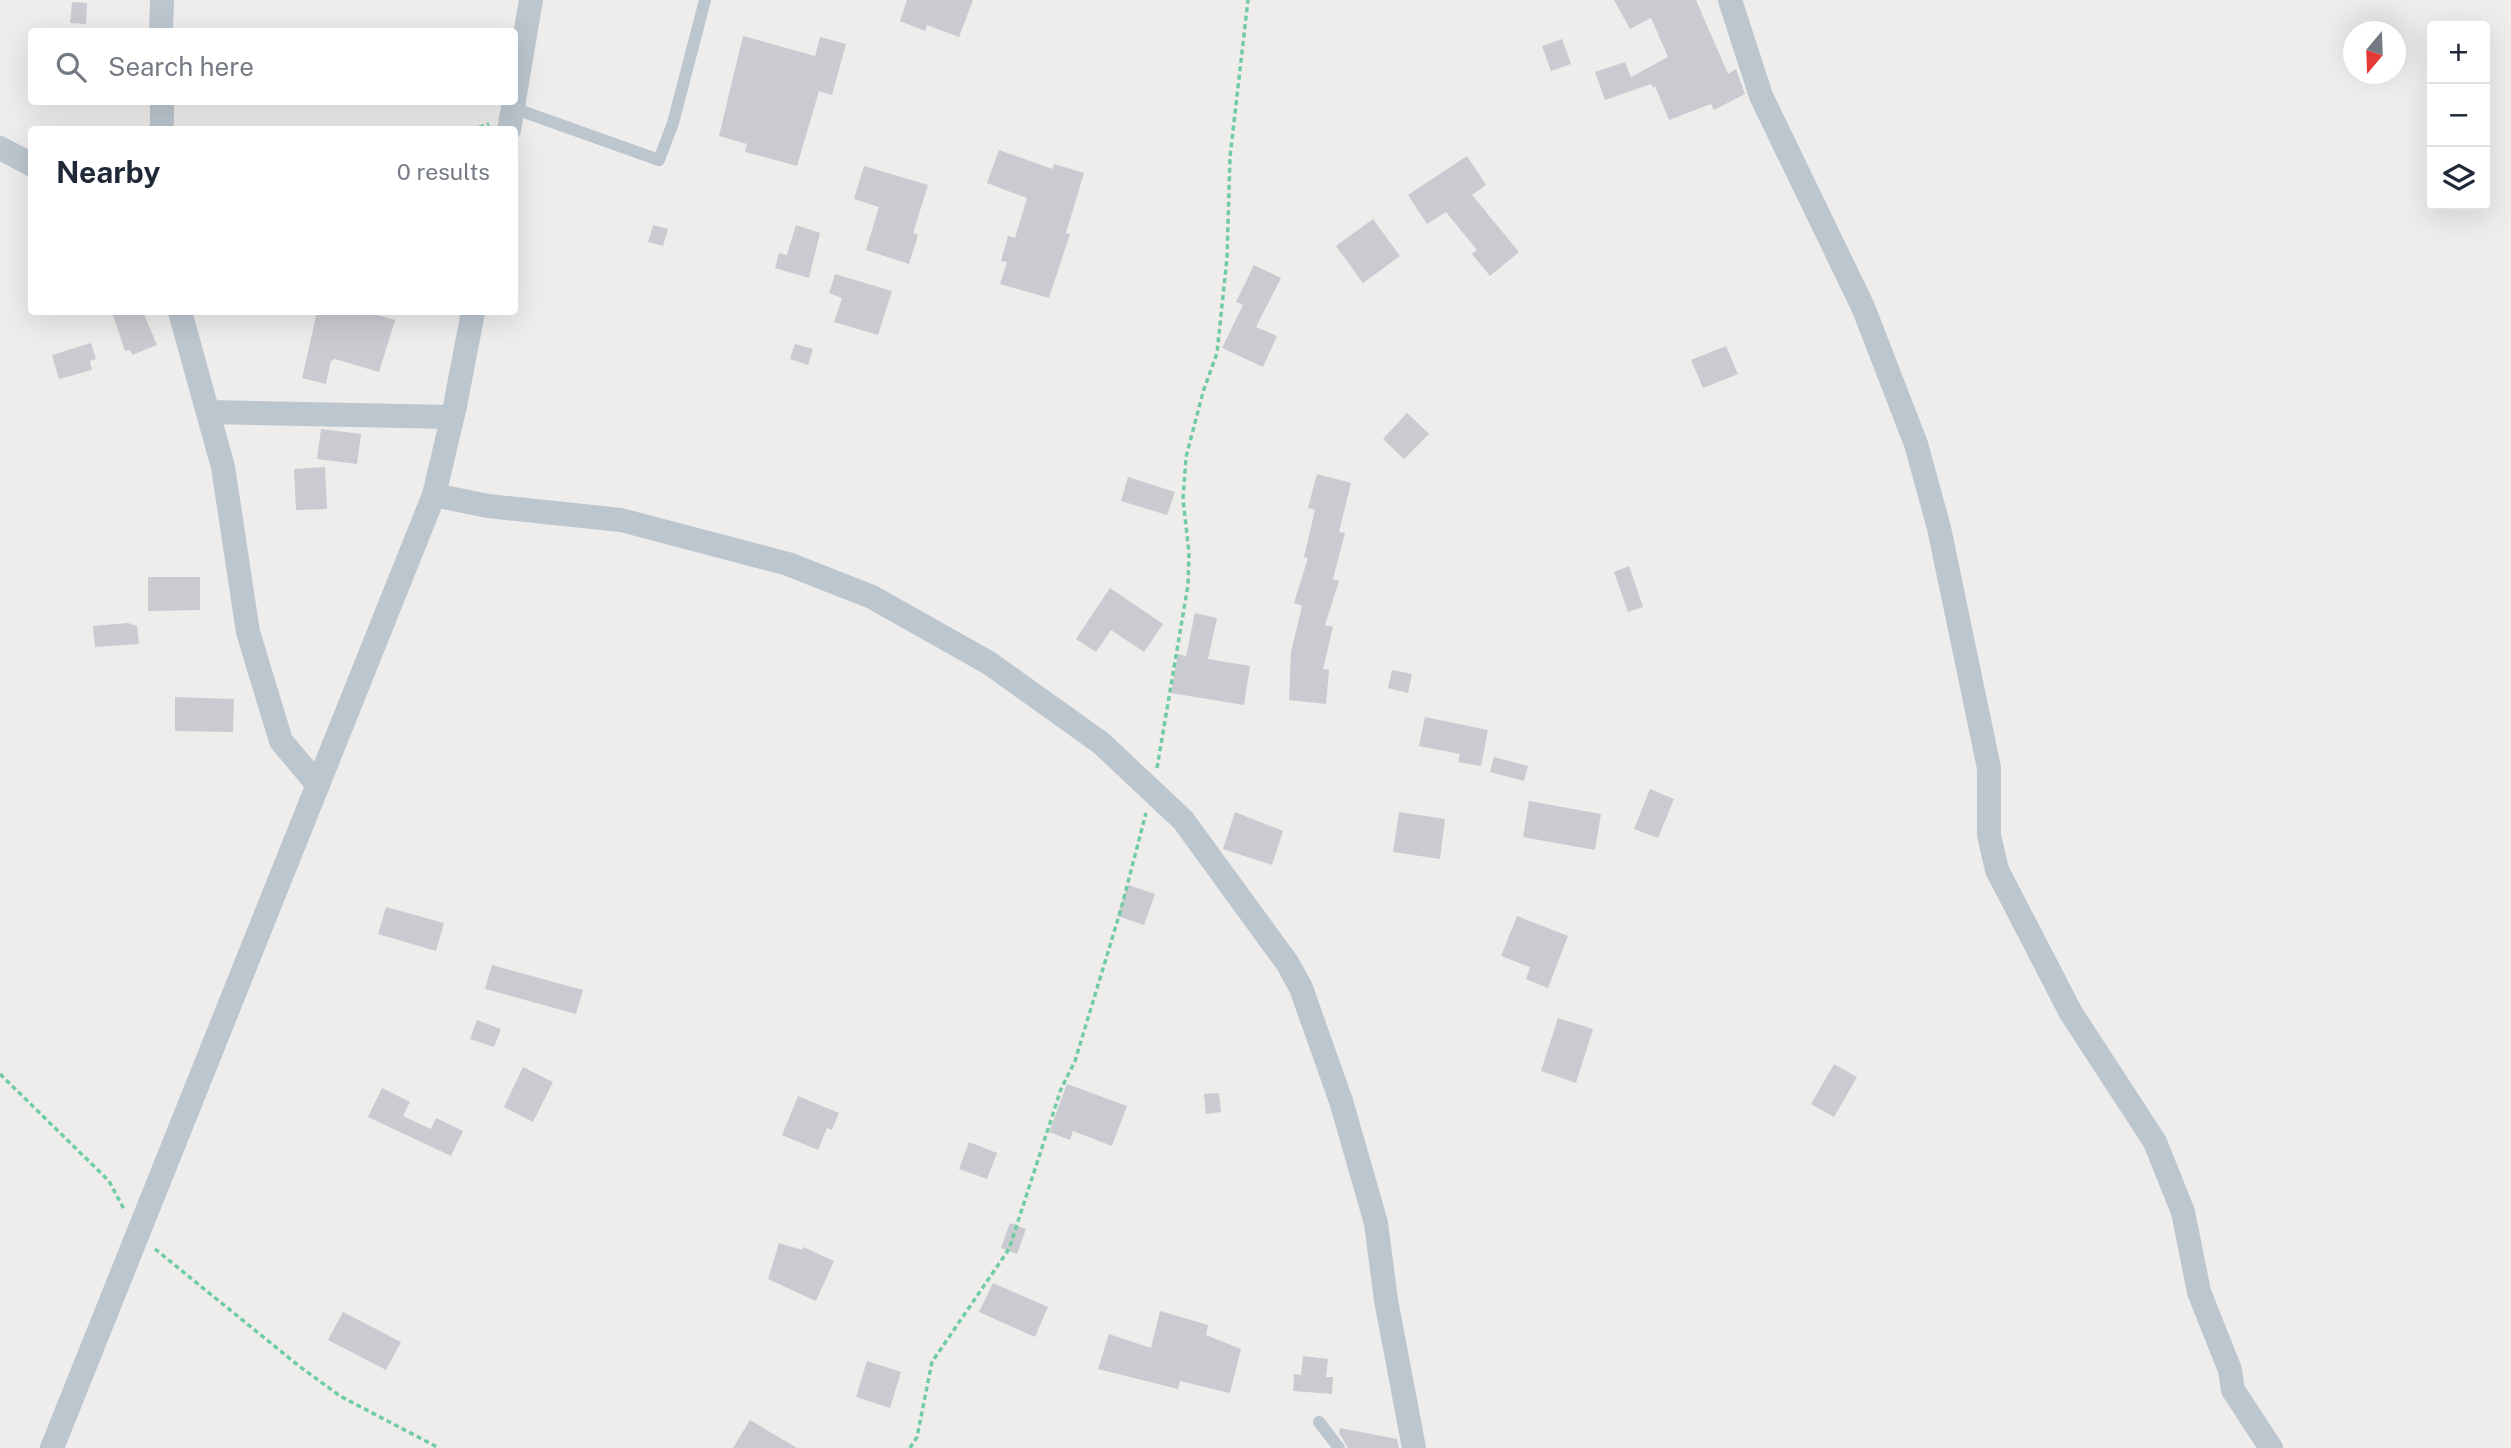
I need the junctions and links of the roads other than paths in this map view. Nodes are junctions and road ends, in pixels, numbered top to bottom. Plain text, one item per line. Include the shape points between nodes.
1 (162, 0) edge
2 (531, 0) edge
3 (705, 0) edge
4 (1730, 0) edge
5 (161, 28) edge
6 (518, 79) edge
7 (162, 105) edge
8 (513, 110) edge
9 (162, 126) edge
10 (0, 146) edge
11 (28, 163) edge
12 (181, 315) edge
13 (472, 315) edge
14 (208, 412) junction
15 (452, 417) junction
16 (434, 495) junction
17 (318, 785) junction
18 (1319, 1422) dead end
19 (51, 1448) edge
20 (1339, 1448) edge
21 (1414, 1448) edge
22 (2271, 1448) edge

1 - 5 street
2 - 6 street
3 - 8 lane via 659,159
4 - 22 street via 1761,96 1863,307 1916,444 1939,528 1989,768 1989,835 1997,870 2071,1013 2155,1142 2182,1212 2199,1292 2230,1370 2236,1398
7 - 9 street
10 - 11 street
12 - 14 street
13 - 15 street
14 - 15 street
14 - 17 street via 223,467 248,632 281,741
15 - 16 street
16 - 17 street
16 - 21 street via 488,506 621,520 788,564 872,597 1036,695 1101,743 1183,820 1301,988 1341,1101 1376,1223 1385,1300
17 - 19 street
18 - 20 lane

